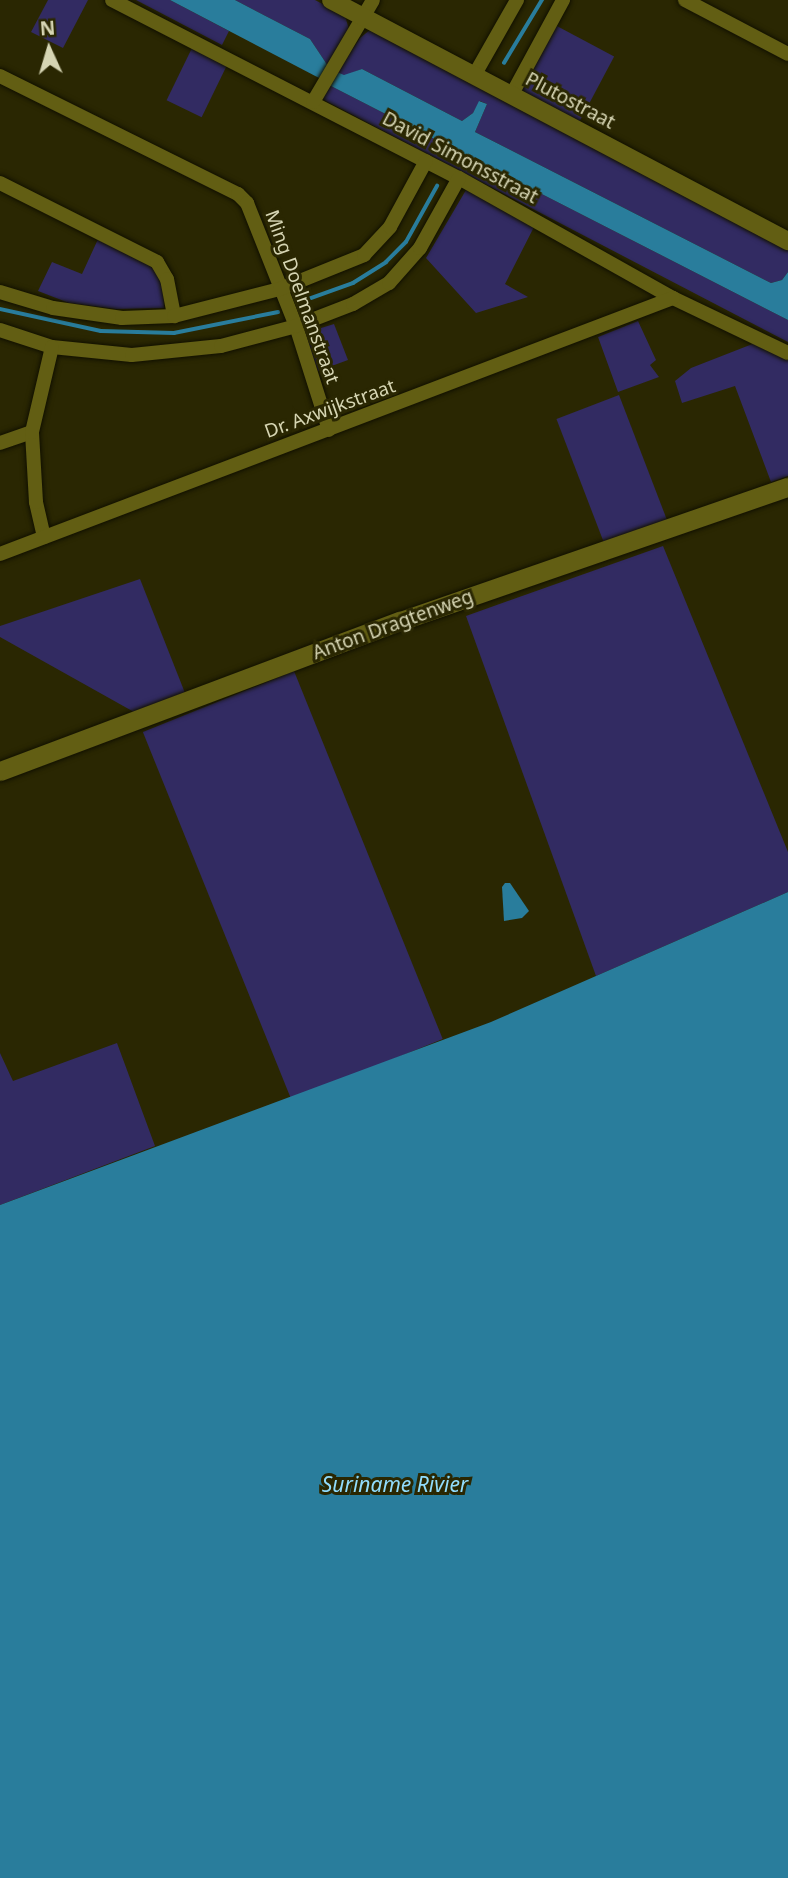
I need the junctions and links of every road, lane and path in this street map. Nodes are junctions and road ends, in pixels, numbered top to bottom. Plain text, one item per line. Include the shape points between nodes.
1 (112, 0) edge
2 (331, 0) edge
3 (373, 0) edge
4 (517, 0) edge
5 (563, 0) edge
6 (685, 0) edge
7 (363, 17) junction
8 (788, 54) edge
9 (475, 74) junction
10 (0, 76) edge
11 (512, 94) junction
12 (316, 96) junction
13 (426, 161) junction
14 (459, 177) junction
15 (0, 183) edge
16 (788, 241) edge
17 (281, 289) junction
18 (0, 292) edge
19 (673, 298) junction
20 (174, 316) junction
21 (296, 326) junction
22 (0, 330) edge
23 (52, 347) junction
24 (788, 353) edge
25 (328, 430) junction
26 (32, 432) junction
27 (0, 443) edge
28 (788, 487) edge
29 (44, 537) junction
30 (0, 554) edge
31 (0, 771) edge

1 - 12 street, David Simonsstraat
2 - 7 street, Plutostraat
3 - 7 street
4 - 9 street
5 - 11 street
6 - 8 street
7 - 9 street, Plutostraat
7 - 12 street
9 - 11 street, Plutostraat
10 - 17 street, Ming Doelmanstraat via 238,194 247,203
11 - 16 street, Plutostraat
12 - 13 street, David Simonsstraat
13 - 14 street, David Simonsstraat
13 - 17 street via 390,227 364,255
14 - 19 street, David Simonsstraat
14 - 21 street via 420,248 389,283 353,304
15 - 20 street via 157,262 167,279
17 - 20 street
17 - 21 street, Ming Doelmanstraat
18 - 20 street via 53,308 122,318
19 - 24 street, David Simonsstraat
19 - 25 street, Dr. Axwijkstraat
21 - 23 street via 221,346 132,355
21 - 25 street, Ming Doelmanstraat
22 - 23 street
23 - 26 street
25 - 29 street, Dr. Axwijkstraat
26 - 27 street
26 - 29 street via 36,502
28 - 31 main road, Anton Dragtenweg via 400,621
29 - 30 street, Dr. Axwijkstraat

